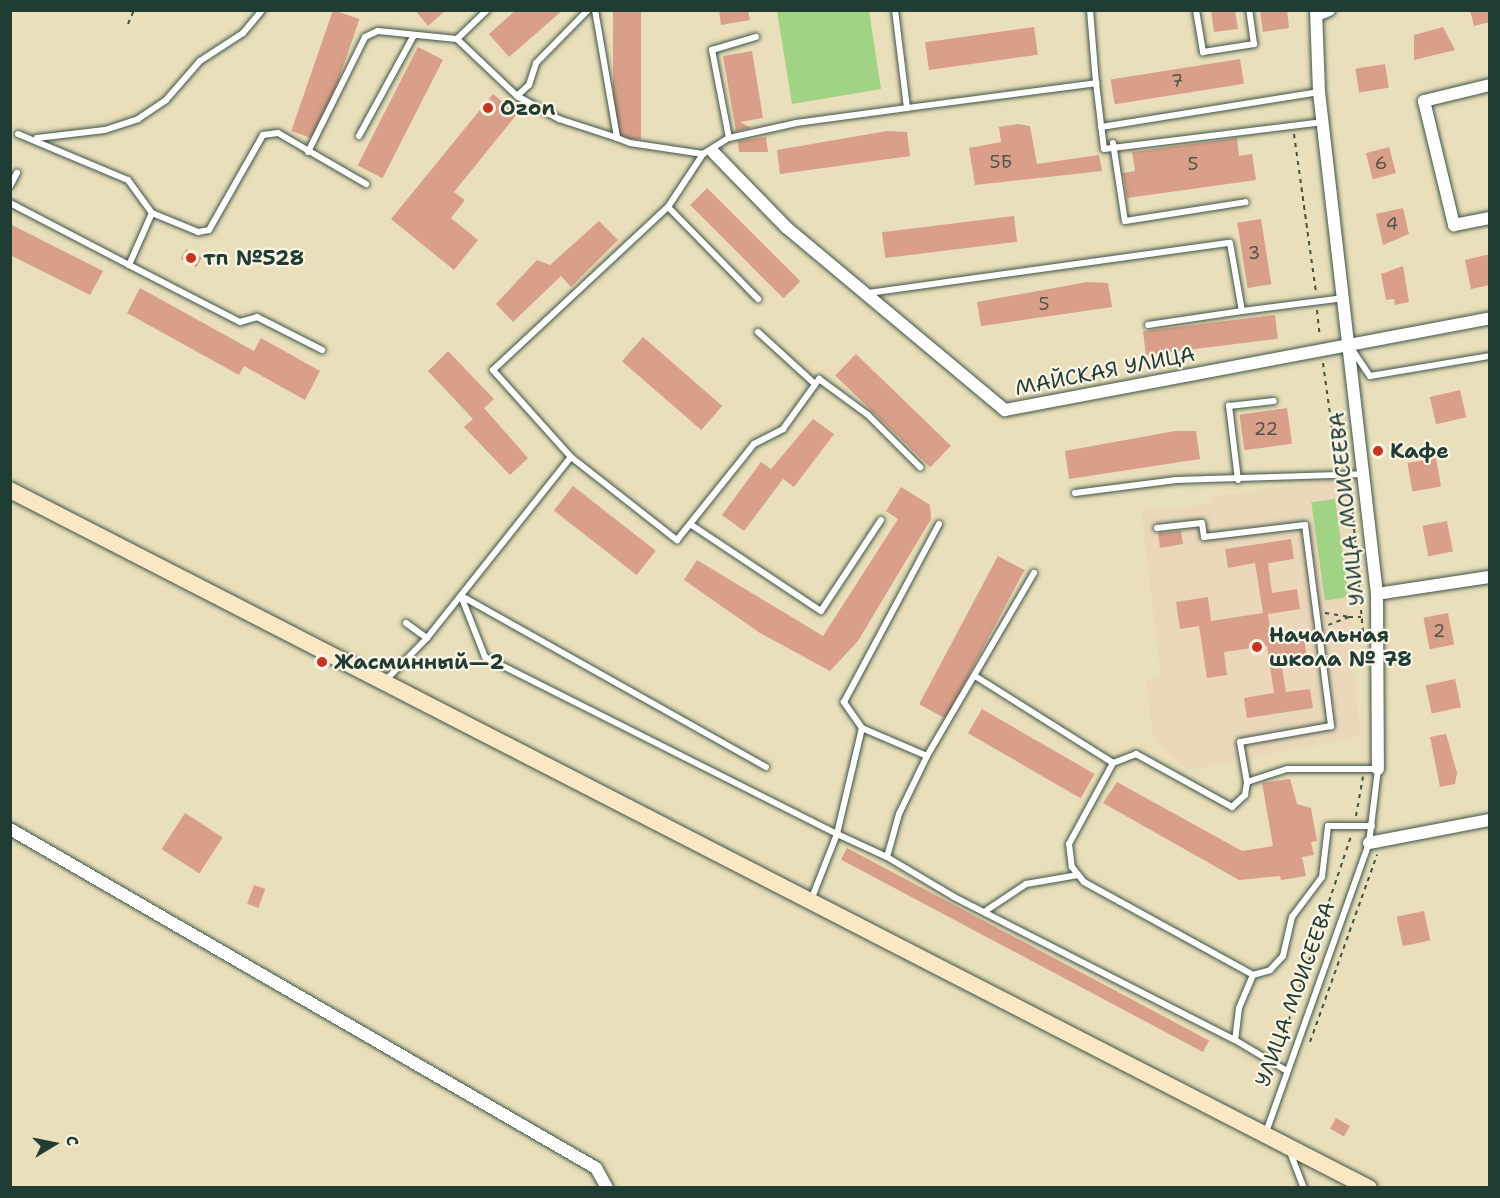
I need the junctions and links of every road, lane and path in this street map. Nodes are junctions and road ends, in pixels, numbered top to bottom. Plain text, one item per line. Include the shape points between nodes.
1 (134, 10) edge
2 (262, 10) edge
3 (487, 10) edge
4 (588, 10) edge
5 (595, 10) edge
6 (895, 10) edge
7 (1090, 10) edge
8 (1196, 10) edge
9 (1249, 10) edge
10 (1329, 10) edge
11 (1317, 13) edge
12 (128, 24) dead end
13 (414, 35) junction
14 (756, 37) dead end
15 (457, 39) junction
16 (1096, 83) junction
17 (1490, 85) edge
18 (1318, 92) junction
19 (517, 96) junction
20 (907, 108) junction
21 (1323, 122) junction
22 (1101, 127) junction
23 (18, 134) dead end
24 (359, 136) dead end
25 (37, 138) junction
26 (617, 138) junction
27 (729, 138) junction
28 (1113, 143) junction
29 (308, 152) junction
30 (708, 153) junction
31 (17, 173) dead end
32 (366, 184) dead end
33 (10, 186) edge
34 (1246, 202) dead end
35 (10, 203) edge
36 (668, 207) junction
37 (152, 213) junction
38 (1490, 218) edge
39 (129, 265) junction
40 (868, 292) junction
41 (1344, 297) junction
42 (758, 299) dead end
43 (1242, 311) junction
44 (1490, 318) edge
45 (1148, 326) dead end
46 (758, 332) dead end
47 (1350, 347) junction
48 (322, 350) dead end
49 (1490, 356) edge
50 (815, 384) junction
51 (1274, 401) dead end
52 (571, 457) junction
53 (920, 467) dead end
54 (1363, 474) junction
55 (1238, 480) junction
56 (1350, 485) dead end
57 (10, 490) edge
58 (1075, 493) dead end
59 (881, 520) dead end
60 (690, 524) junction
61 (939, 524) dead end
62 (1157, 528) dead end
63 (1034, 573) dead end
64 (1490, 577) edge
65 (1377, 594) junction
66 (461, 596) junction
67 (1317, 612) junction
68 (1349, 617) junction
69 (1362, 617) junction
70 (406, 623) dead end
71 (1320, 629) junction
72 (428, 638) junction
73 (1363, 639) dead end
74 (975, 676) junction
75 (384, 683) junction
76 (862, 728) junction
77 (927, 756) junction
78 (1113, 763) junction
79 (766, 767) dead end
80 (1378, 768) junction
81 (1247, 782) junction
82 (1361, 791) dead end
83 (1490, 820) edge
84 (1354, 826) junction
85 (1372, 826) junction
86 (10, 828) edge
87 (837, 834) junction
88 (1369, 843) junction
89 (1377, 855) dead end
90 (887, 857) junction
91 (1078, 875) junction
92 (811, 901) junction
93 (987, 910) junction
94 (1253, 975) junction
95 (1235, 1040) junction
96 (1310, 1042) dead end
97 (1277, 1055) dead end
98 (1287, 1071) junction
99 (1266, 1132) junction
100 (1288, 1144) junction
101 (607, 1188) edge
102 (1304, 1188) edge
103 (1369, 1188) edge

1 - 12 path
2 - 25 lane via 243,33 200,61 166,100 138,119 105,130
3 - 15 lane
4 - 19 lane via 536,63 529,85
5 - 26 lane
6 - 20 lane
7 - 16 lane
8 - 9 lane via 1203,52 1254,44
10 - 11 street
11 - 18 street, УЛИЦА МОИСЕЕВА
13 - 15 lane
13 - 24 lane
13 - 29 lane via 378,31 365,37
14 - 27 lane via 712,50
15 - 19 lane
16 - 20 lane
16 - 22 lane
17 - 38 street via 1424,101 1454,225
18 - 21 street, УЛИЦА МОИСЕЕВА
18 - 22 lane
19 - 26 lane via 559,119
20 - 27 lane
21 - 28 lane
21 - 41 street, УЛИЦА МОИСЕЕВА
22 - 28 lane via 1104,149
23 - 25 lane
25 - 37 lane via 128,180
26 - 30 lane
27 - 30 lane
28 - 34 lane via 1125,221
29 - 32 lane
29 - 37 lane via 278,133 255,141 209,230 198,232
30 - 36 lane
30 - 40 street, МАЙСКАЯ УЛИЦА via 788,228
31 - 33 lane
35 - 39 lane
36 - 42 lane
36 - 52 lane via 493,370
37 - 39 lane
39 - 48 lane via 240,322 257,317
40 - 43 lane via 1230,243
40 - 47 street, МАЙСКАЯ УЛИЦА via 1005,410
41 - 43 lane
41 - 47 street, УЛИЦА МОИСЕЕВА
43 - 45 lane
44 - 47 street, МАЙСКАЯ УЛИЦА
46 - 50 lane
47 - 49 lane via 1370,376
47 - 54 street, УЛИЦА МОИСЕЕВА
50 - 53 lane via 819,379 868,415
50 - 60 lane via 783,429 754,444
51 - 55 lane via 1229,406
52 - 60 lane via 677,540
52 - 66 lane
54 - 55 lane
54 - 65 street, УЛИЦА МОИСЕЕВА
55 - 58 lane via 1176,480
56 - 69 path
57 - 75 main road
59 - 60 lane via 821,611
61 - 76 lane via 847,691 847,713
62 - 67 lane via 1202,523 1204,537 1305,525
63 - 74 lane
64 - 65 street
65 - 80 street, УЛИЦА МОИСЕЕВА
66 - 72 lane
66 - 79 lane
66 - 87 lane via 485,657
67 - 68 path
67 - 71 lane
68 - 69 path
68 - 71 path
69 - 73 path
70 - 72 lane
71 - 81 lane via 1331,726 1240,742
72 - 75 lane
74 - 77 lane
74 - 78 lane
75 - 92 main road
76 - 77 lane
76 - 87 lane
77 - 90 lane via 899,814
78 - 81 lane via 1136,754 1232,807 1245,795
78 - 91 lane via 1069,844
80 - 81 lane via 1287,769
80 - 85 lane, УЛИЦА МОИСЕЕВА
82 - 84 path
83 - 88 street
84 - 85 lane
84 - 94 lane via 1328,826 1322,877 1292,917 1283,956 1270,970
84 - 97 path
85 - 88 lane, УЛИЦА МОИСЕЕВА
86 - 101 street via 596,1168
87 - 90 lane
87 - 92 lane
88 - 98 lane, УЛИЦА МОИСЕЕВА
89 - 96 path
90 - 93 lane
91 - 93 lane via 1026,884
91 - 94 lane
92 - 99 main road
93 - 95 lane
94 - 95 lane via 1239,1008
95 - 98 lane
98 - 99 lane, УЛИЦА МОИСЕЕВА
99 - 100 main road
100 - 102 lane
100 - 103 main road

